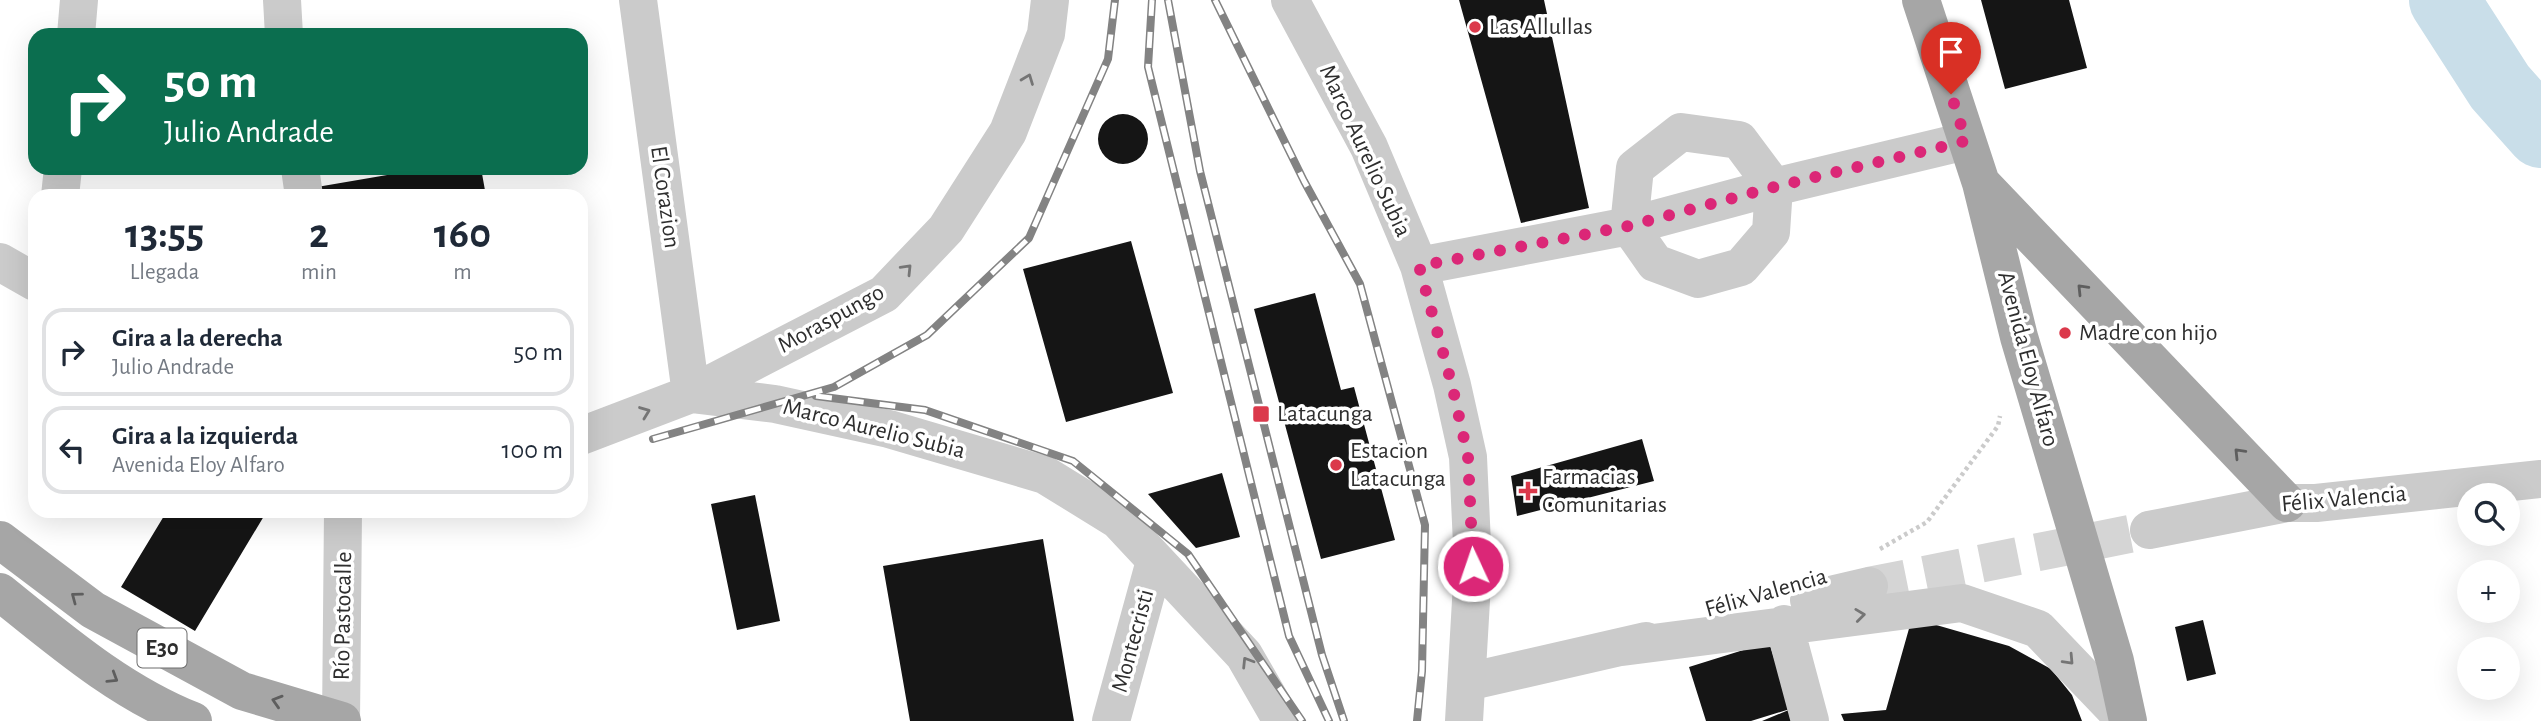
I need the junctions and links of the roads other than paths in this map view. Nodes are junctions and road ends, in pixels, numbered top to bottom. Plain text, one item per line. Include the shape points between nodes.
1 (79, 0) edge
2 (282, 0) edge
3 (638, 0) edge
4 (1050, 0) edge
5 (1290, 0) edge
6 (1921, 0) edge
7 (77, 28) edge
8 (283, 28) edge
9 (1966, 141) junction
10 (1981, 183) junction
11 (1774, 187) junction
12 (1629, 226) junction
13 (0, 262) edge
14 (1419, 266) junction
15 (28, 278) edge
16 (691, 394) junction
17 (588, 433) edge
18 (2541, 479) edge
19 (2287, 503) junction
20 (348, 518) edge
21 (2149, 530) tunnel mouth
22 (0, 540) edge
23 (1155, 561) junction
24 (1870, 586) tunnel mouth
25 (0, 592) edge
26 (1784, 624) junction
27 (1622, 647) junction
28 (1467, 682) junction
29 (193, 721) edge
30 (341, 721) edge
31 (1111, 721) edge
32 (1282, 721) edge
33 (1464, 721) edge
34 (1810, 721) edge
35 (2127, 721) edge

1 - 7 street
2 - 8 street
3 - 16 street, El Corazion
16 -> 4 street, Moraspungo via 884,294 946,229 1008,132 1046,34
5 - 14 street, Marco Aurelio Subia via 1368,147
6 - 9 main road, Avenida Eloy Alfaro
9 - 10 main road, Avenida Eloy Alfaro
9 - 11 street
19 -> 10 main road
10 - 35 main road, Avenida Eloy Alfaro via 2019,337 2115,661
11 - 12 street
11 - 12 street via 1771,232 1741,267 1698,279 1655,263
11 - 12 street via 1739,140 1681,132 1635,168
12 - 14 street
13 - 15 street
14 - 28 street, Marco Aurelio Subia via 1468,457 1473,566
17 -> 16 street, Moraspungo
16 - 23 street, Marco Aurelio Subia via 775,404 889,429 1045,475 1118,520
18 - 19 street, Félix Valencia
19 - 21 street, Félix Valencia
20 - 30 street, Río Pastocalle
30 -> 22 main road, E30 via 242,691 93,610
23 - 31 street, Montecristi
32 -> 23 street, Marco Aurelio Subia via 1244,655
24 - 27 street
25 -> 29 main road, E30 via 87,662 164,709
26 - 27 street
26 - 34 street
26 -> 35 street via 1962,603 2038,629
27 - 28 street
28 - 33 street, Marco Aurelio Subia

